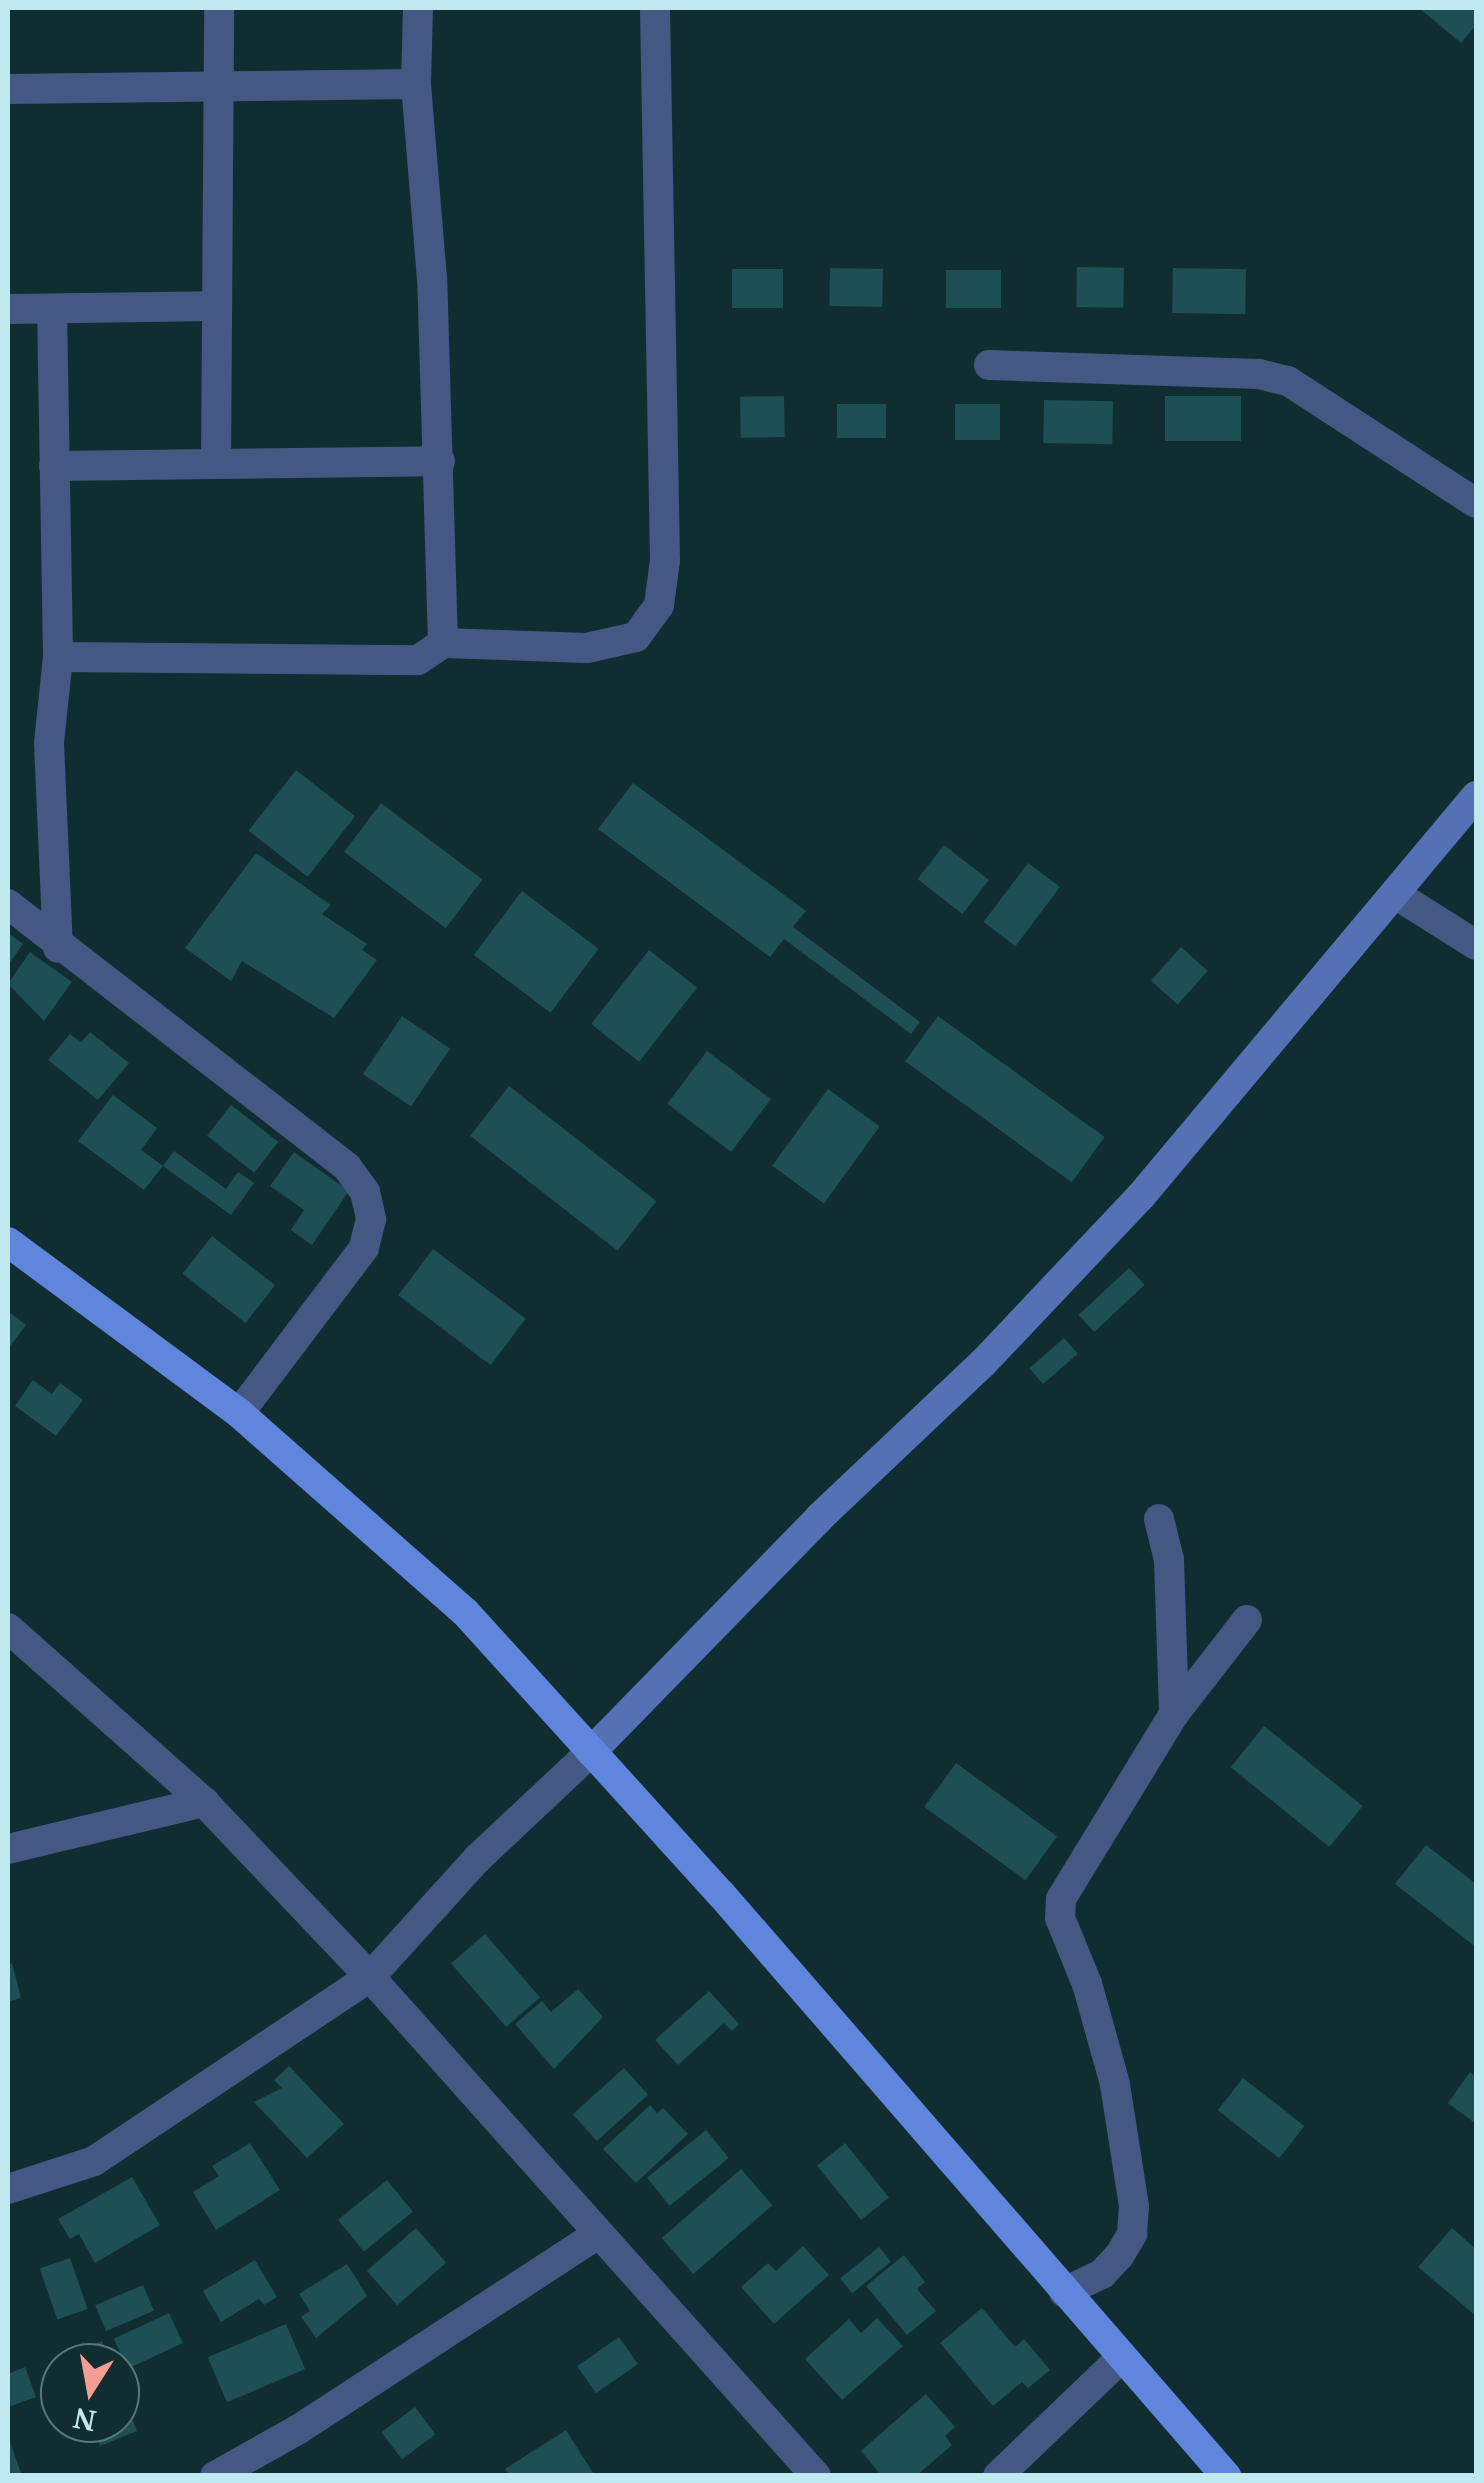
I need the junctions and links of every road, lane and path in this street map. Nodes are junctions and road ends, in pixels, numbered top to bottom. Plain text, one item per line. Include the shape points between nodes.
1 (219, 8) edge
2 (418, 8) edge
3 (655, 8) edge
4 (216, 84) junction
5 (416, 84) junction
6 (8, 89) edge
7 (214, 306) junction
8 (52, 308) junction
9 (8, 309) edge
10 (989, 365) dead end
11 (440, 461) junction
12 (216, 464) junction
13 (54, 466) junction
14 (1476, 504) edge
15 (443, 643) junction
16 (58, 656) junction
17 (1476, 796) edge
18 (1395, 894) junction
19 (8, 904) edge
20 (1476, 945) edge
21 (58, 948) junction
22 (8, 1242) edge
23 (239, 1414) junction
24 (1160, 1519) dead end
25 (1247, 1620) dead end
26 (8, 1628) edge
27 (1174, 1714) junction
28 (591, 1752) junction
29 (204, 1802) junction
30 (8, 1850) edge
31 (370, 1976) junction
32 (8, 2189) edge
33 (598, 2234) junction
34 (1064, 2292) junction
35 (1121, 2358) junction
36 (214, 2476) edge
37 (816, 2476) edge
38 (998, 2476) edge
39 (1226, 2476) edge

1 - 4 street
2 - 5 street
3 - 15 street via 665,560 660,605 636,637 587,648
4 - 5 street
4 - 6 street
4 - 7 street
5 - 11 street
7 - 8 street
7 - 12 street
8 - 9 street
8 - 13 street
10 - 14 street via 1260,374 1288,381
11 - 12 street
11 - 15 street
12 - 13 street
13 - 16 street
15 - 16 street via 418,660
16 - 21 street via 49,743
17 - 18 street
18 - 20 street
18 - 28 street via 1128,1210
19 - 21 street
21 - 23 street via 346,1167 365,1192 371,1220 364,1248
22 - 23 main road
23 - 28 main road via 452,1600
24 - 27 street via 1169,1560
25 - 27 street
26 - 29 street
27 - 34 street via 1062,1899 1060,1918 1088,1984 1115,2084 1134,2206 1132,2234 1119,2256 1102,2274
28 - 31 street via 478,1858
28 - 34 main road
29 - 30 street
29 - 31 street
31 - 32 street via 94,2160
31 - 33 street
33 - 36 street via 299,2429
33 - 37 street
34 - 35 main road
35 - 38 street
35 - 39 main road

